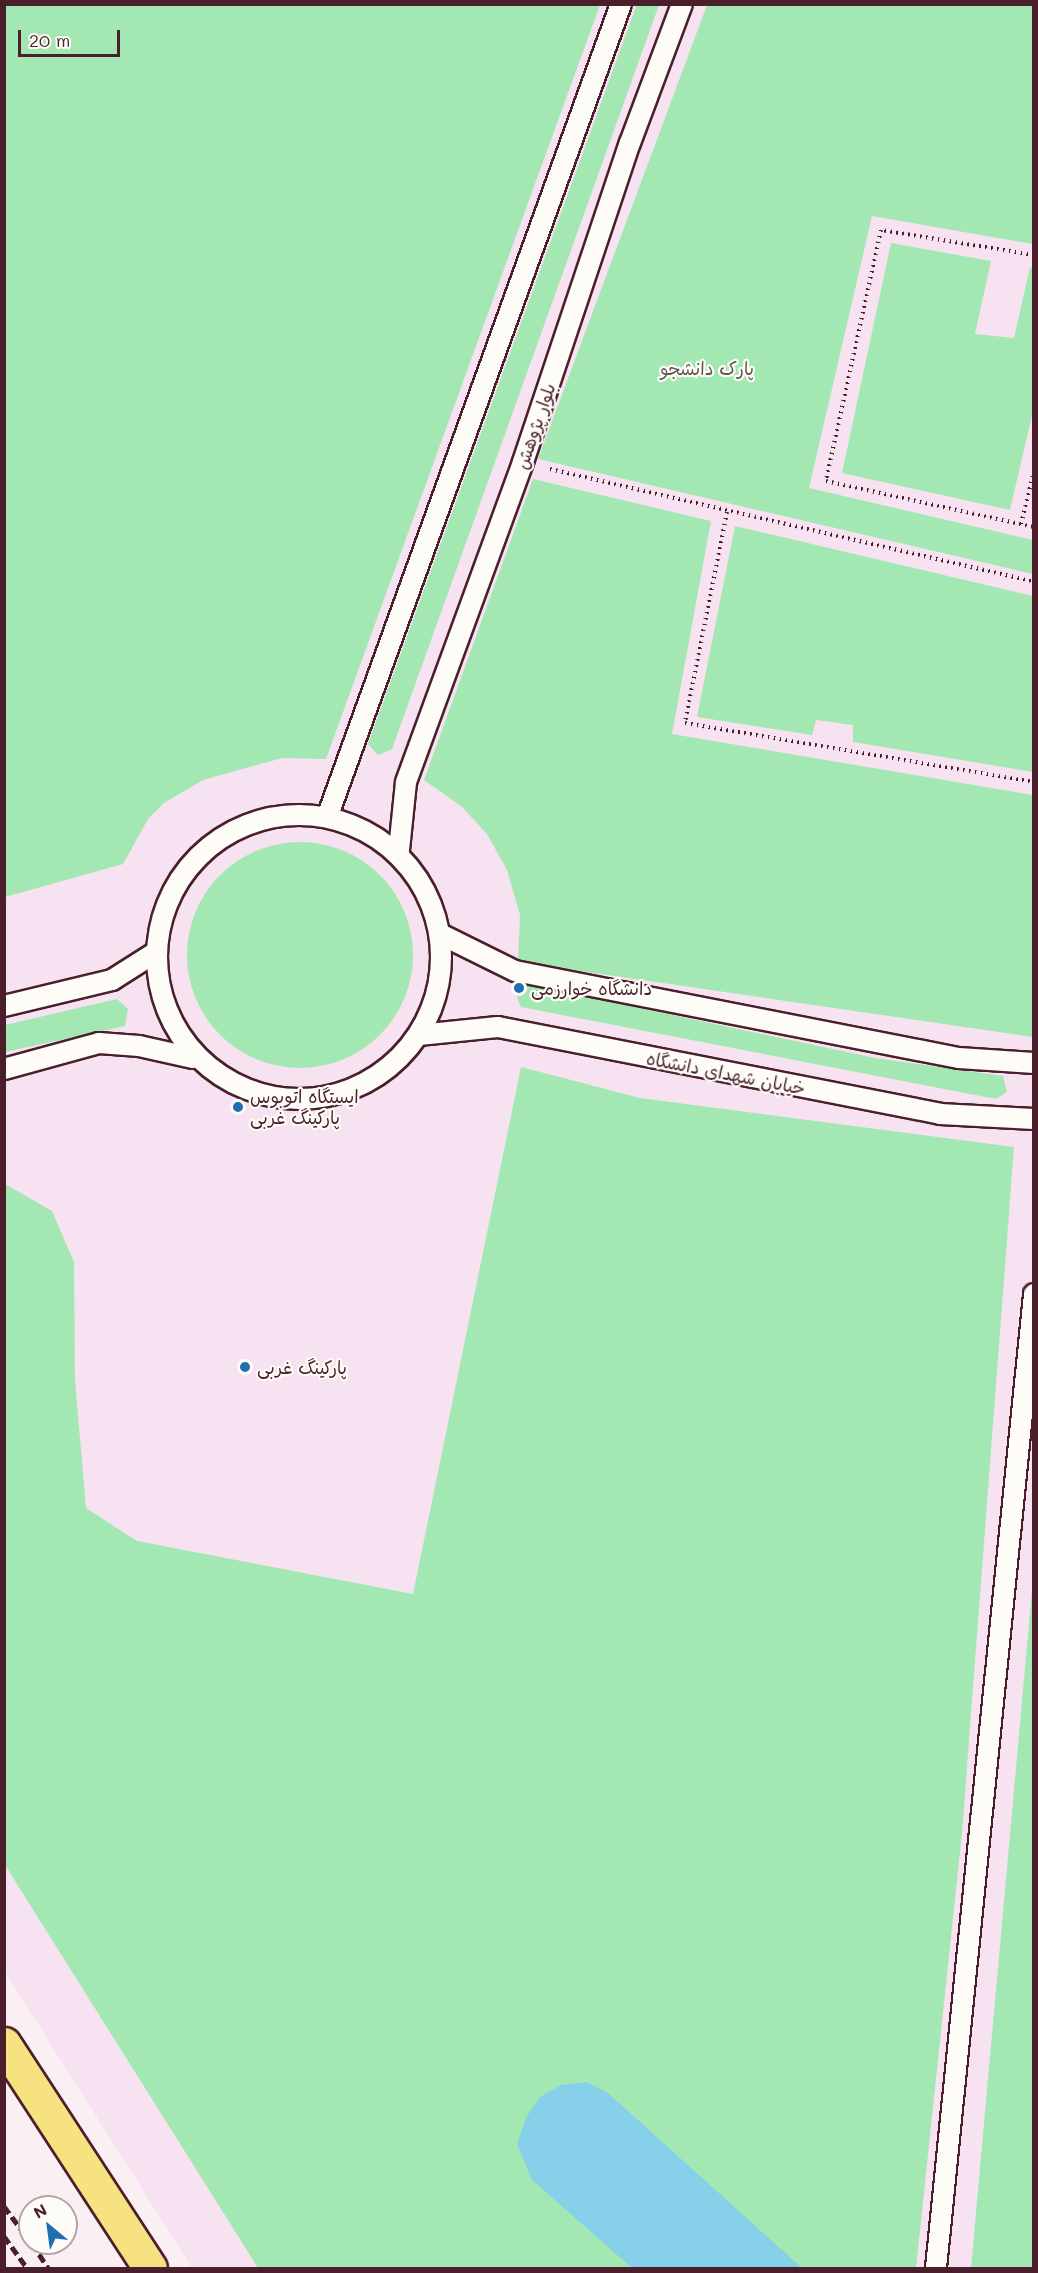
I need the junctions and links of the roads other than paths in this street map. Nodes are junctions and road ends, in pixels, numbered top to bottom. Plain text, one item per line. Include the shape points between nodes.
1 (621, 4) edge
2 (681, 4) edge
3 (329, 812) junction
4 (399, 850) junction
5 (440, 934) junction
6 (156, 952) junction
7 (4, 1006) edge
8 (419, 1035) junction
9 (193, 1058) junction
10 (1034, 1064) edge
11 (4, 1069) edge
12 (1034, 1119) edge
13 (1034, 1294) edge
14 (4, 2044) edge
15 (150, 2268) edge
16 (936, 2268) edge

1 - 3 lane
2 - 4 lane, بلوار پژوهش via 523,462 406,782
3 - 4 lane
3 - 6 lane via 266,819 231,833 201,855 177,884 162,918
4 - 5 lane via 428,895
5 - 8 lane via 441,968 435,1003
5 - 10 lane via 515,971 958,1058
6 - 7 lane via 112,980
6 - 9 lane via 160,992 174,1027
8 - 9 lane via 397,1062 367,1083 332,1096 295,1100 258,1094 225,1080
8 - 12 lane, خیابان شهدای دانشگاه via 498,1028 940,1114
9 - 11 lane via 140,1046 99,1043
13 - 16 lane
14 - 15 main road

